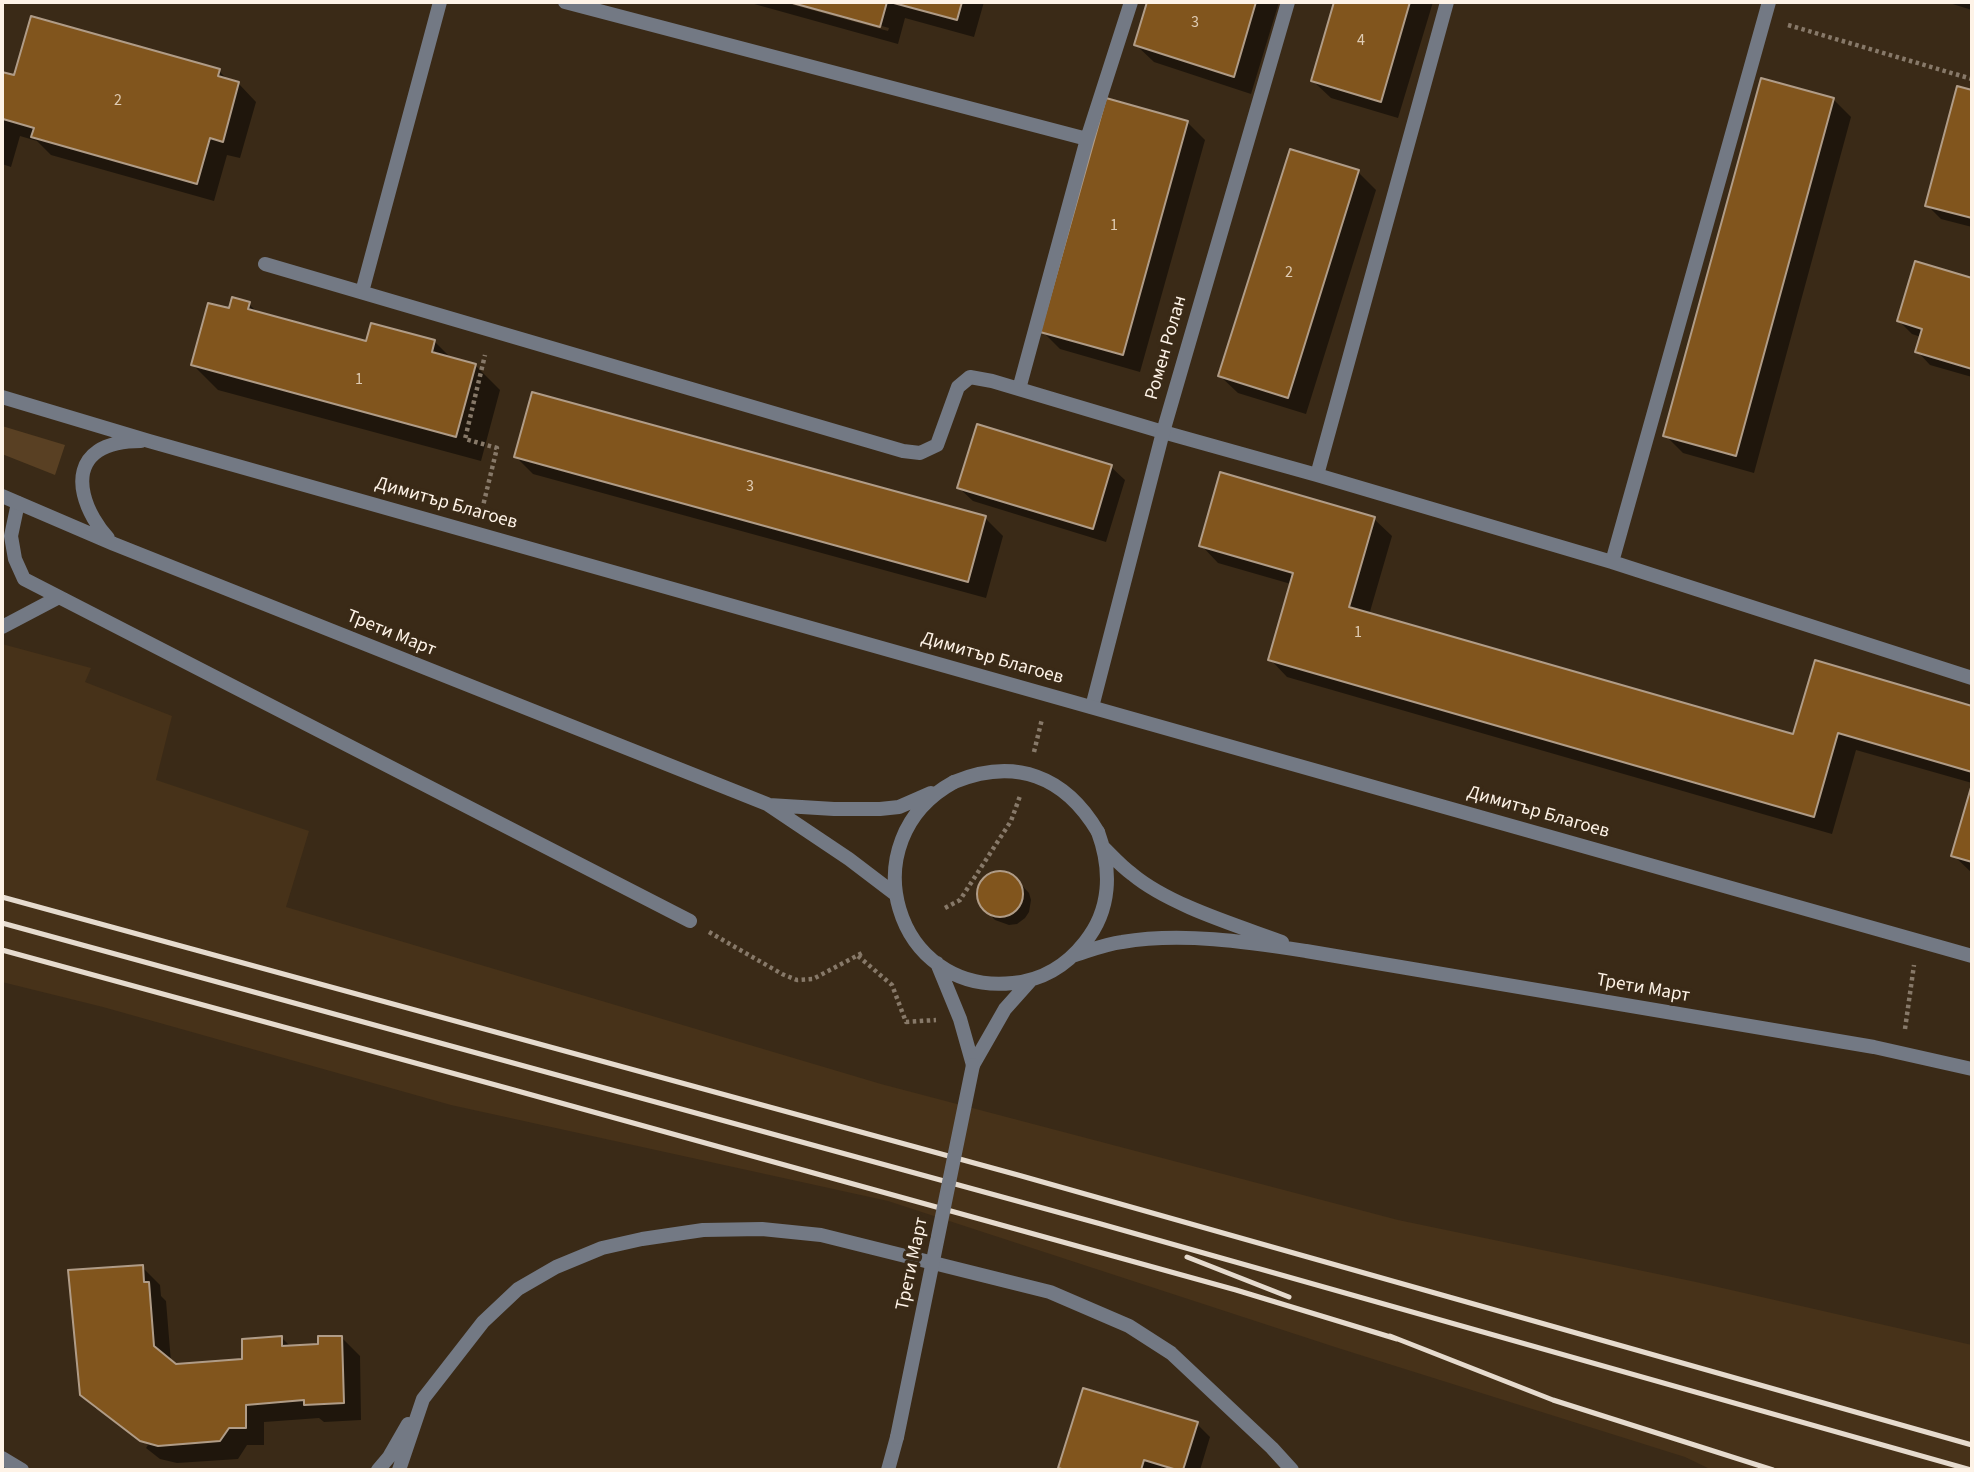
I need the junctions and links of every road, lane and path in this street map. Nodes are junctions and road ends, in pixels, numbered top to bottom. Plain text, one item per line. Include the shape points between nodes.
1 (440, 2) edge
2 (565, 2) edge
3 (1131, 2) edge
4 (1288, 2) edge
5 (1447, 2) edge
6 (1769, 2) edge
7 (1765, 18) junction
8 (1972, 79) edge
9 (1087, 139) junction
10 (265, 264) dead end
11 (362, 292) junction
12 (491, 330) junction
13 (1018, 389) junction
14 (2, 397) edge
15 (1163, 432) junction
16 (149, 441) junction
17 (1317, 475) junction
18 (2, 496) edge
19 (18, 503) junction
20 (476, 533) junction
21 (114, 544) junction
22 (1612, 562) junction
23 (59, 597) junction
24 (2, 627) edge
25 (1972, 678) edge
26 (1048, 695) junction
27 (1092, 707) junction
28 (1033, 755) dead end
29 (1022, 789) dead end
30 (939, 790) junction
31 (767, 804) junction
32 (1104, 848) junction
33 (895, 894) junction
34 (945, 908) dead end
35 (690, 921) joint
36 (1918, 940) junction
37 (1306, 951) junction
38 (864, 953) dead end
39 (1075, 955) junction
40 (858, 956) junction
41 (1972, 956) edge
42 (937, 963) junction
43 (1030, 981) junction
44 (960, 1019) junction
45 (1902, 1053) junction
46 (974, 1065) junction
47 (1972, 1069) edge
48 (424, 1399) junction
49 (2, 1458) edge
50 (22, 1470) edge
51 (378, 1470) edge
52 (399, 1470) edge
53 (888, 1470) edge
54 (1292, 1470) edge

1 - 11 street
2 - 9 street
3 - 9 street
4 - 15 street, Ромен Ролан
5 - 17 street
6 - 7 street
7 - 8 path
7 - 22 street
9 - 13 street
10 - 11 street
11 - 12 street
12 - 13 street via 920,453 937,445 958,387 970,377
12 - 20 path via 465,439 497,448
13 - 15 street
14 - 16 street, Димитър Благоев
15 - 17 street
15 - 27 street, Ромен Ролан
16 - 20 street, Димитър Благоев
16 - 21 street via 101,449 85,468 83,482 90,513
17 - 22 street
18 - 19 street, Трети Март
19 - 21 street, Трети Март
19 - 23 street via 11,536 15,559 24,579
20 - 26 street, Димитър Благоев
21 - 31 street, Трети Март
22 - 25 street
23 - 24 street
23 - 35 street
26 - 27 street, Димитър Благоев
26 - 28 path
27 - 36 street, Димитър Благоев
29 - 34 path via 1011,821 960,900
30 - 31 street, Трети Март via 899,807 880,809
30 - 32 street, bridge via 995,771 1037,777 1079,804
30 - 33 street via 917,811 902,836 895,864
31 - 33 street, Трети Март
32 - 37 street, Трети Март via 1153,888
32 - 39 street via 1105,905 1093,932
33 - 42 street via 909,933
35 - 40 path via 797,980 813,979
36 - 41 street, Димитър Благоев
36 - 45 path
37 - 39 street, Трети Март via 1227,940 1159,939 1121,942
37 - 45 street, Трети Март
38 - 40 path
39 - 43 street
40 - 44 path via 892,985 906,1022
42 - 43 street via 988,984
42 - 44 street, Трети Март
43 - 46 street, Трети Март via 1004,1009
44 - 46 street, Трети Март
45 - 47 street, Трети Март
46 - 53 street, Трети Март, bridge
48 - 51 street
48 - 52 street
48 - 54 street via 482,1321 518,1289 556,1267 602,1248 642,1239 703,1230 762,1229 821,1234 1050,1292 1129,1326 1171,1353
49 - 50 street

